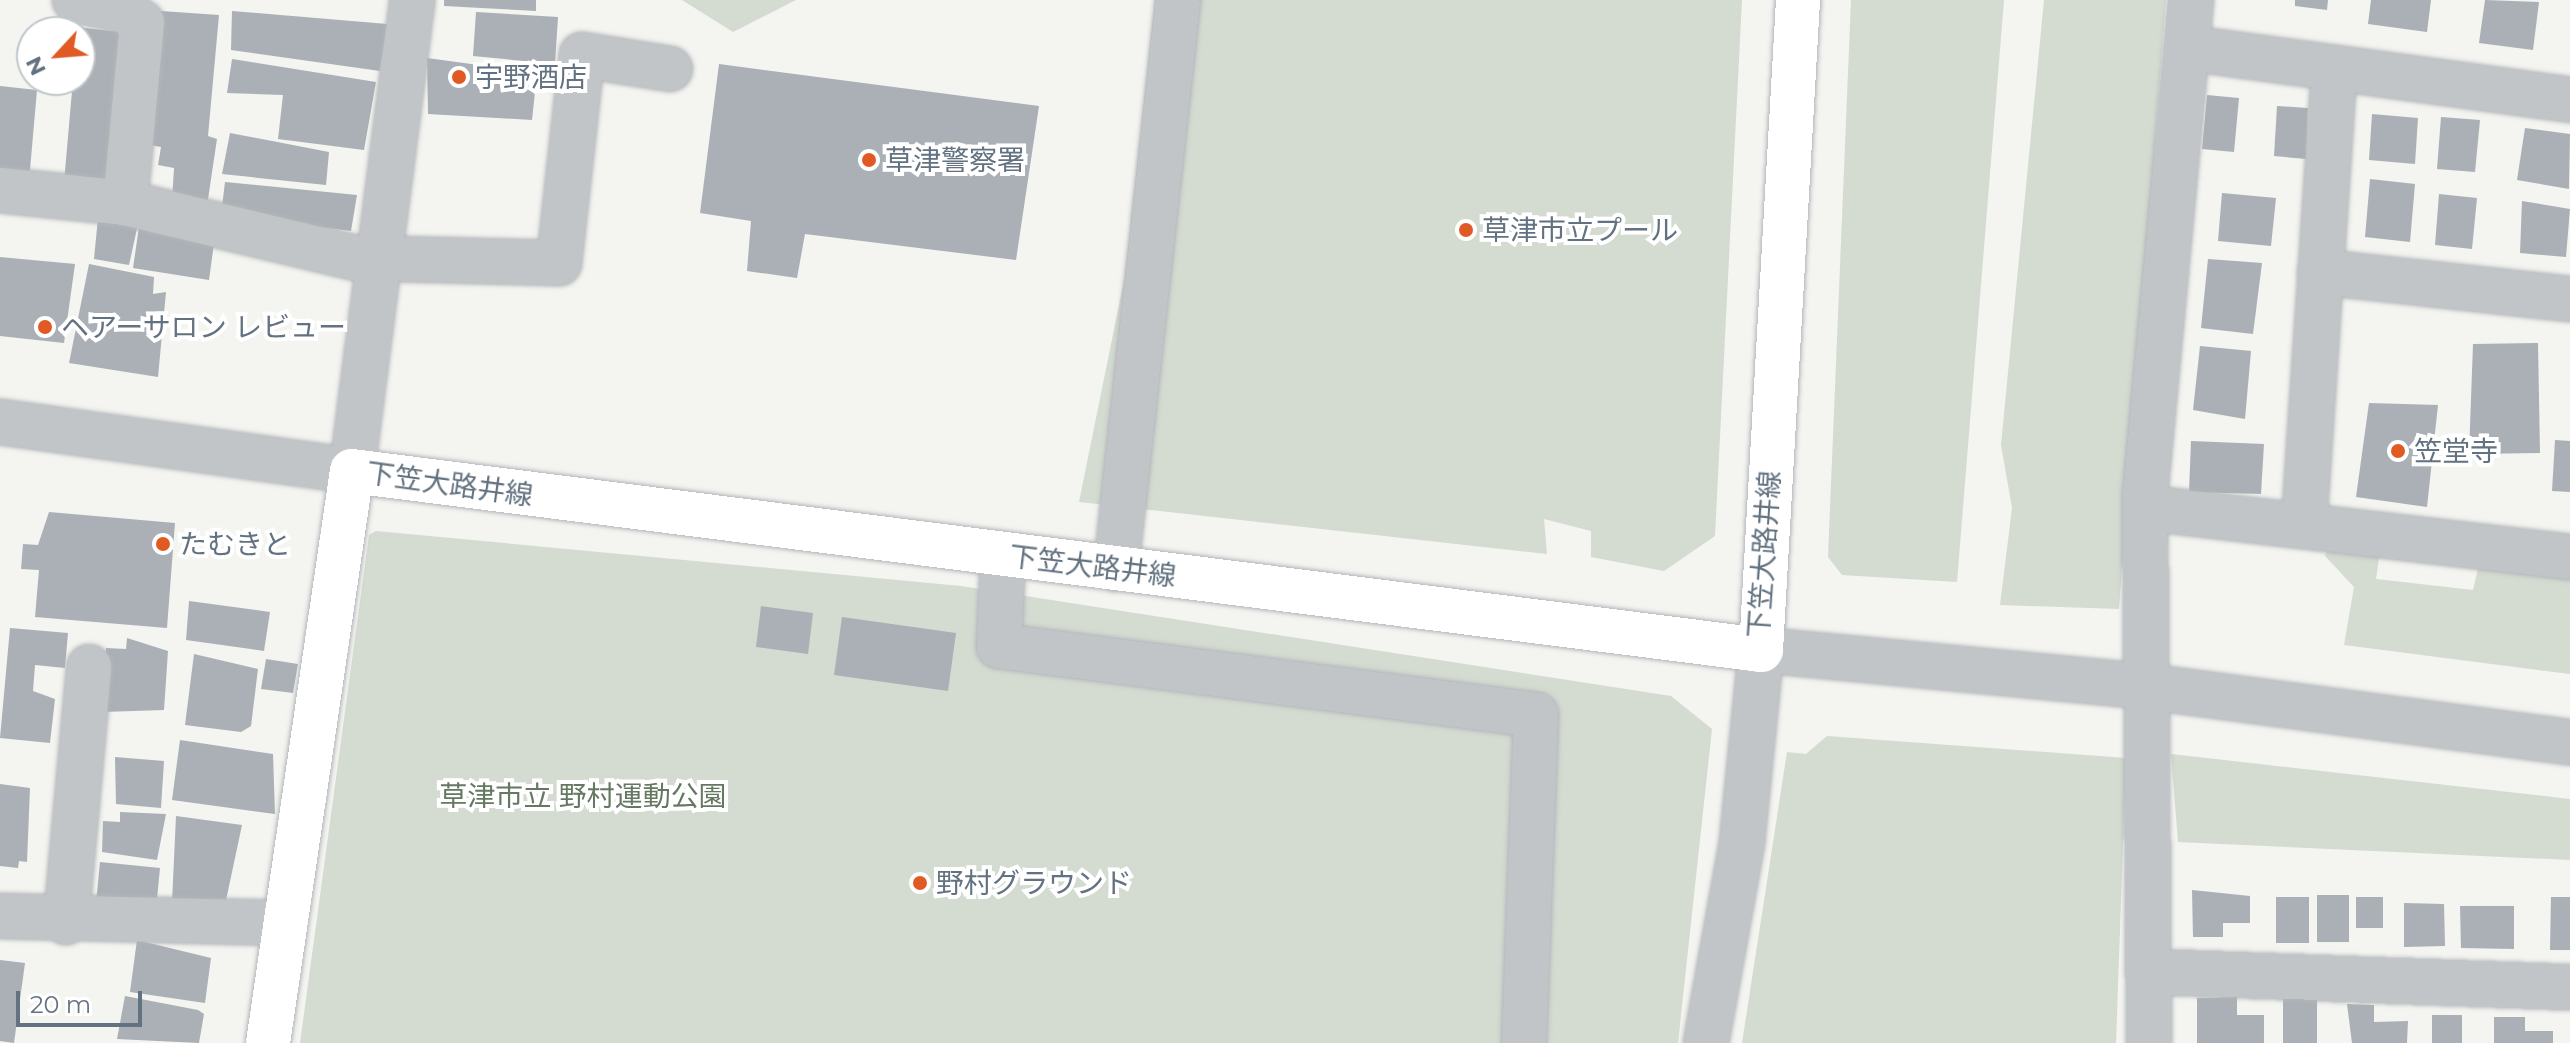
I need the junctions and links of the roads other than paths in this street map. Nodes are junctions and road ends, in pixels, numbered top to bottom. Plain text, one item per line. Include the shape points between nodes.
1 (75, 0) edge
2 (412, 0) edge
3 (1178, 0) edge
4 (1798, 0) edge
5 (2191, 0) edge
6 (2187, 48) junction
7 (2334, 68) junction
8 (670, 69) dead end
9 (2570, 100) edge
10 (0, 190) edge
11 (125, 203) junction
12 (383, 255) junction
13 (2320, 272) junction
14 (2570, 299) edge
15 (0, 422) edge
16 (352, 471) junction
17 (2146, 508) junction
18 (2304, 525) junction
19 (1003, 555) junction
20 (2570, 557) edge
21 (1116, 569) junction
22 (1761, 650) junction
23 (89, 667) dead end
24 (2150, 687) junction
25 (2570, 742) edge
26 (0, 916) edge
27 (66, 922) junction
28 (284, 923) junction
29 (2154, 972) junction
30 (2570, 987) edge
31 (268, 1043) edge
32 (1524, 1043) edge
33 (1706, 1043) edge
34 (2149, 1043) edge

1 - 11 street via 124,10 142,23
2 - 12 street
3 - 21 street
4 - 22 main road, 下笠大路井線
5 - 6 street
6 - 7 street
6 - 17 street
7 - 9 street
7 - 13 street
8 - 12 street via 582,55 559,263
10 - 11 street
11 - 12 street via 356,258
12 - 16 street
13 - 14 street
13 - 18 street
15 - 16 street
16 - 19 main road, 下笠大路井線
16 - 28 main road, 下笠大路井線
17 - 18 street
17 - 24 street
18 - 20 street
19 - 21 main road, 下笠大路井線
19 - 32 street via 999,646 1536,715
21 - 22 main road, 下笠大路井線
22 - 24 street
22 - 33 street via 1742,842
23 - 27 street
24 - 25 street
24 - 29 street
26 - 27 street
27 - 28 street
28 - 31 main road, 下笠大路井線
29 - 30 street
29 - 34 street

